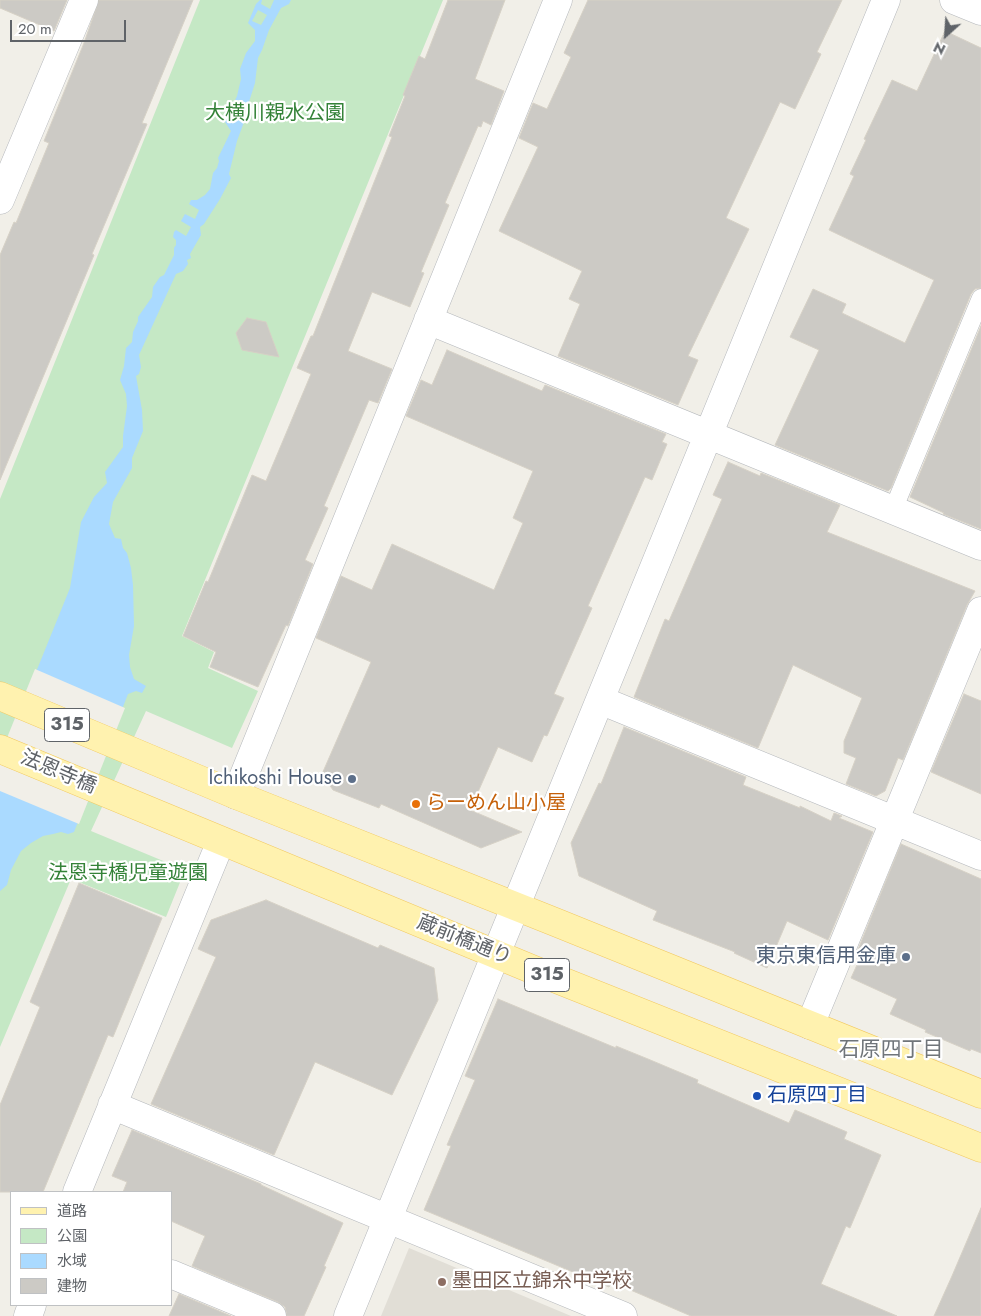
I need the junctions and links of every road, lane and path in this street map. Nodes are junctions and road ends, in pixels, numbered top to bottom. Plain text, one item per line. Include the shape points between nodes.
1 (84, 0) edge
2 (558, 0) edge
3 (886, 0) edge
4 (954, 0) edge
5 (981, 11) edge
6 (0, 200) edge
7 (981, 298) edge
8 (428, 320) junction
9 (708, 435) junction
10 (893, 510) junction
11 (981, 546) edge
12 (981, 611) edge
13 (0, 696) edge
14 (600, 700) junction
15 (0, 749) edge
16 (236, 795) junction
17 (116, 797) joint
18 (895, 820) junction
19 (221, 841) junction
20 (981, 856) edge
21 (516, 906) junction
22 (496, 954) junction
23 (810, 1025) junction
24 (981, 1094) edge
25 (112, 1105) junction
26 (981, 1148) edge
27 (77, 1191) edge
28 (388, 1219) junction
29 (172, 1274) edge
30 (272, 1316) edge
31 (348, 1316) edge
32 (623, 1316) edge

1 - 6 street
2 - 8 street
3 - 9 street
4 - 5 street
7 - 10 lane
8 - 9 street
8 - 16 street
9 - 10 street
9 - 14 street
10 - 11 street
12 - 18 street
13 - 16 main road, 315
14 - 18 street
14 - 21 street
15 - 17 main road, 法恩寺橋 / 315
16 - 21 main road, 315
17 - 19 main road, 蔵前橋通り / 315
18 - 20 street
18 - 23 street
19 - 22 main road, 蔵前橋通り / 315
19 - 25 street
21 - 22 street
21 - 23 main road, 315
22 - 26 main road, 蔵前橋通り / 315
22 - 28 street
23 - 24 main road, 315
25 - 27 street
25 - 28 street
28 - 31 street
28 - 32 street
29 - 30 street

